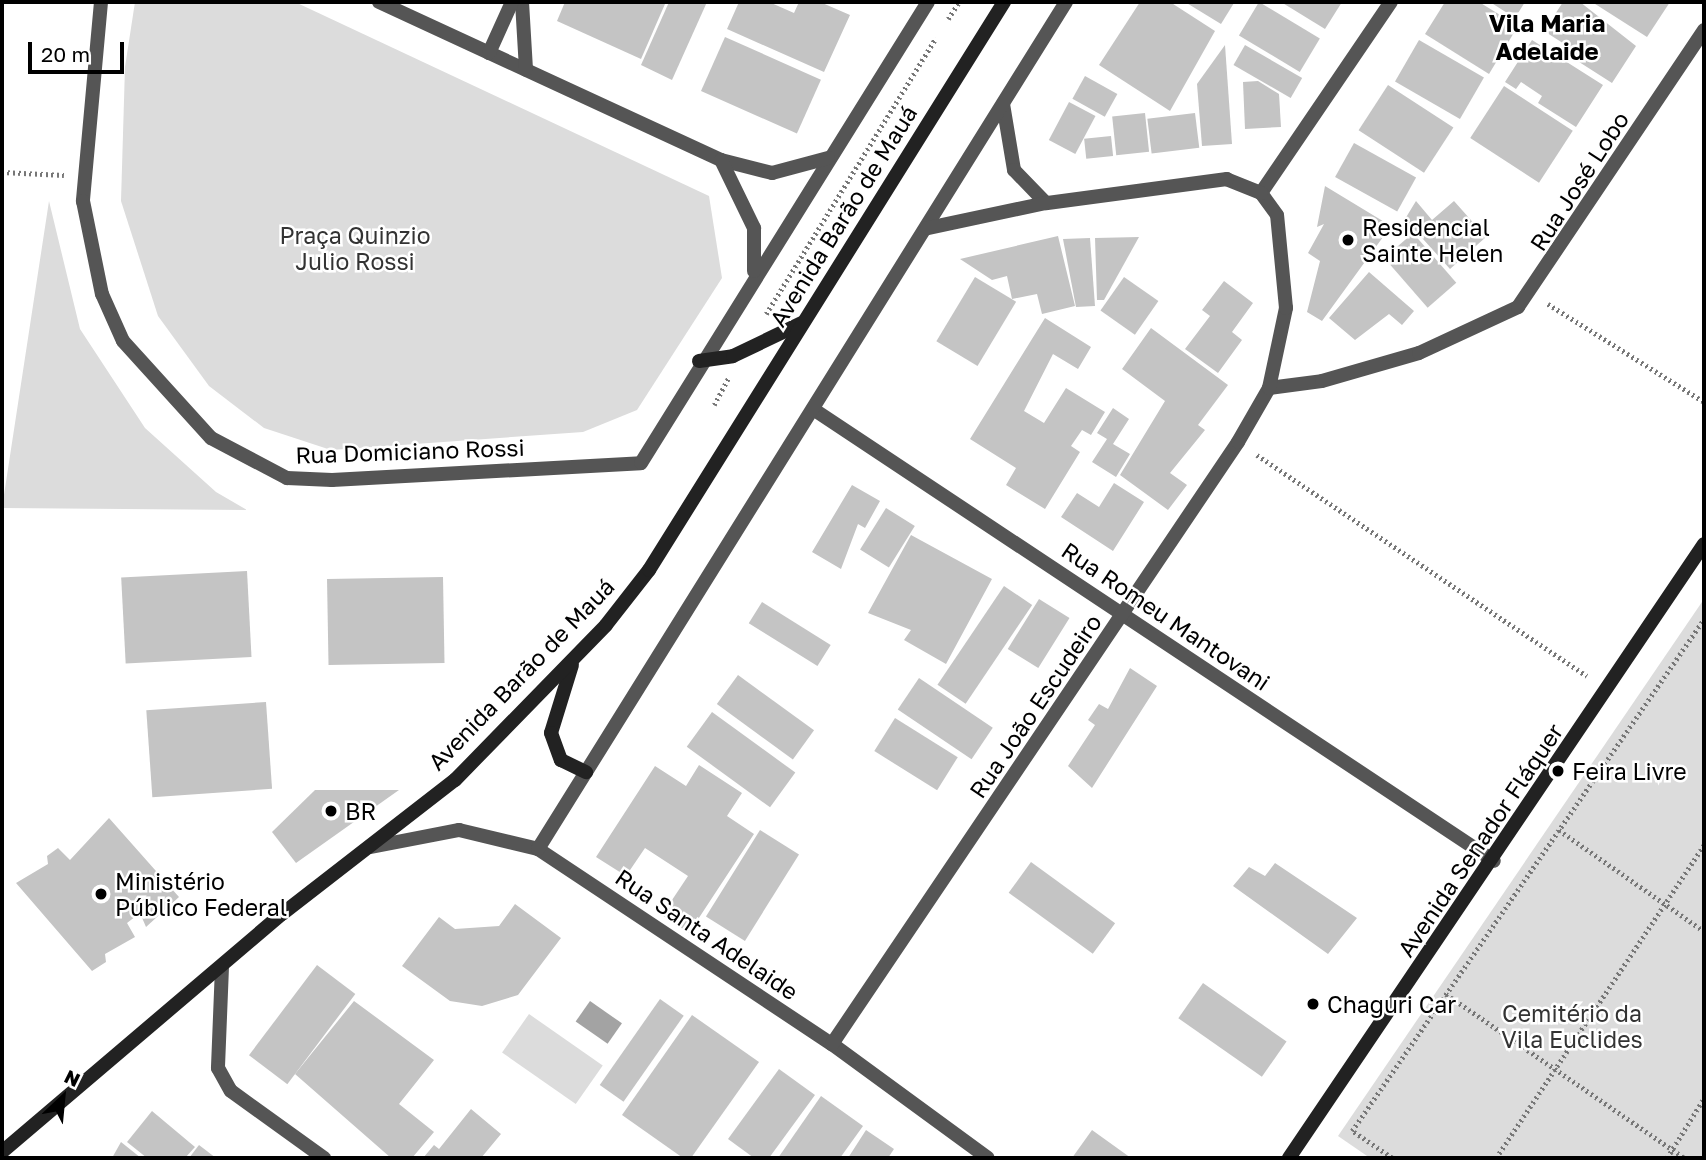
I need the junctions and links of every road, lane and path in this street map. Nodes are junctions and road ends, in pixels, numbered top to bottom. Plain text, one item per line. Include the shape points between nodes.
1 (101, 2) edge
2 (379, 2) edge
3 (512, 2) edge
4 (522, 2) edge
5 (928, 2) edge
6 (959, 2) edge
7 (1004, 2) edge
8 (1066, 2) edge
9 (1391, 2) edge
10 (945, 24) dead end
11 (1704, 30) edge
12 (939, 35) dead end
13 (489, 53) junction
14 (526, 70) junction
15 (1003, 101) junction
16 (830, 158) junction
17 (721, 160) junction
18 (2, 172) edge
19 (83, 177) junction
20 (1261, 193) junction
21 (1046, 203) junction
22 (928, 228) junction
23 (752, 279) junction
24 (1531, 293) junction
25 (803, 323) junction
26 (743, 351) junction
27 (699, 361) junction
28 (1269, 388) junction
29 (1704, 402) edge
30 (714, 405) dead end
31 (813, 410) junction
32 (1238, 442) junction
33 (637, 465) joint
34 (1704, 544) edge
35 (1124, 615) junction
36 (1704, 619) edge
37 (574, 659) junction
38 (1608, 691) junction
39 (586, 772) junction
40 (1559, 830) junction
41 (1704, 845) edge
42 (372, 847) junction
43 (538, 849) junction
44 (1494, 861) junction
45 (1665, 904) junction
46 (1704, 931) edge
47 (222, 967) junction
48 (1446, 994) junction
49 (832, 1044) junction
50 (1555, 1069) junction
51 (1704, 1097) edge
52 (1672, 1150) junction
53 (2, 1152) edge
54 (324, 1158) edge
55 (988, 1158) edge
56 (1290, 1158) edge
57 (1392, 1158) edge
58 (1496, 1158) edge
59 (1667, 1158) edge
60 (1685, 1158) edge

1 - 19 street, Rua Domiciano Rossi
2 - 13 street
3 - 13 street
4 - 14 street
5 - 16 street, Avenida Barão de Mauá
6 - 10 path
7 - 25 street, Avenida Barão de Mauá
8 - 15 street
9 - 20 street
11 - 24 street, Rua José Lobo
12 - 26 path
13 - 14 street
14 - 17 street
15 - 21 street via 1003,137 1014,170
15 - 22 street
16 - 17 street via 772,173
16 - 23 street, Avenida Barão de Mauá
17 - 23 street via 754,228
18 - 19 path
19 - 33 street, Rua Domiciano Rossi via 89,250 123,341 177,406 253,465 287,478 332,480
20 - 21 street via 1227,179
20 - 28 street via 1277,215 1286,272
21 - 22 street
22 - 31 street
23 - 27 street, Avenida Barão de Mauá
24 - 28 street, Rua José Lobo via 1512,313 1465,337 1322,381
24 - 29 path
25 - 26 street
25 - 37 street, Avenida Barão de Mauá via 649,570
26 - 27 street
26 - 30 path
27 - 33 street, Avenida Barão de Mauá
28 - 32 street, Rua João Escudeiro
31 - 35 street, Rua Romeu Mantovani
31 - 39 street
32 - 35 street, Rua João Escudeiro
32 - 38 path
34 - 38 street, Avenida Senador Fláquer
35 - 44 street, Rua Romeu Mantovani
35 - 49 street, Rua João Escudeiro
36 - 40 path
37 - 39 street via 551,733 561,760
37 - 42 street, Avenida Barão de Mauá via 455,780
38 - 44 street, Avenida Senador Fláquer
39 - 43 street
40 - 45 path
40 - 48 path
41 - 45 path
42 - 43 street, Rua Santa Adelaide via 459,831
42 - 47 street, Avenida Barão de Mauá
43 - 49 street, Rua Santa Adelaide
44 - 56 street, Avenida Senador Fláquer
45 - 46 path
45 - 50 path
47 - 53 street, Avenida Barão de Mauá
47 - 54 street via 218,1068 231,1091
48 - 50 path
48 - 57 path via 1352,1131
49 - 55 street, Rua Santa Adelaide
50 - 52 path
50 - 58 path
51 - 52 path
52 - 59 path
52 - 60 path

